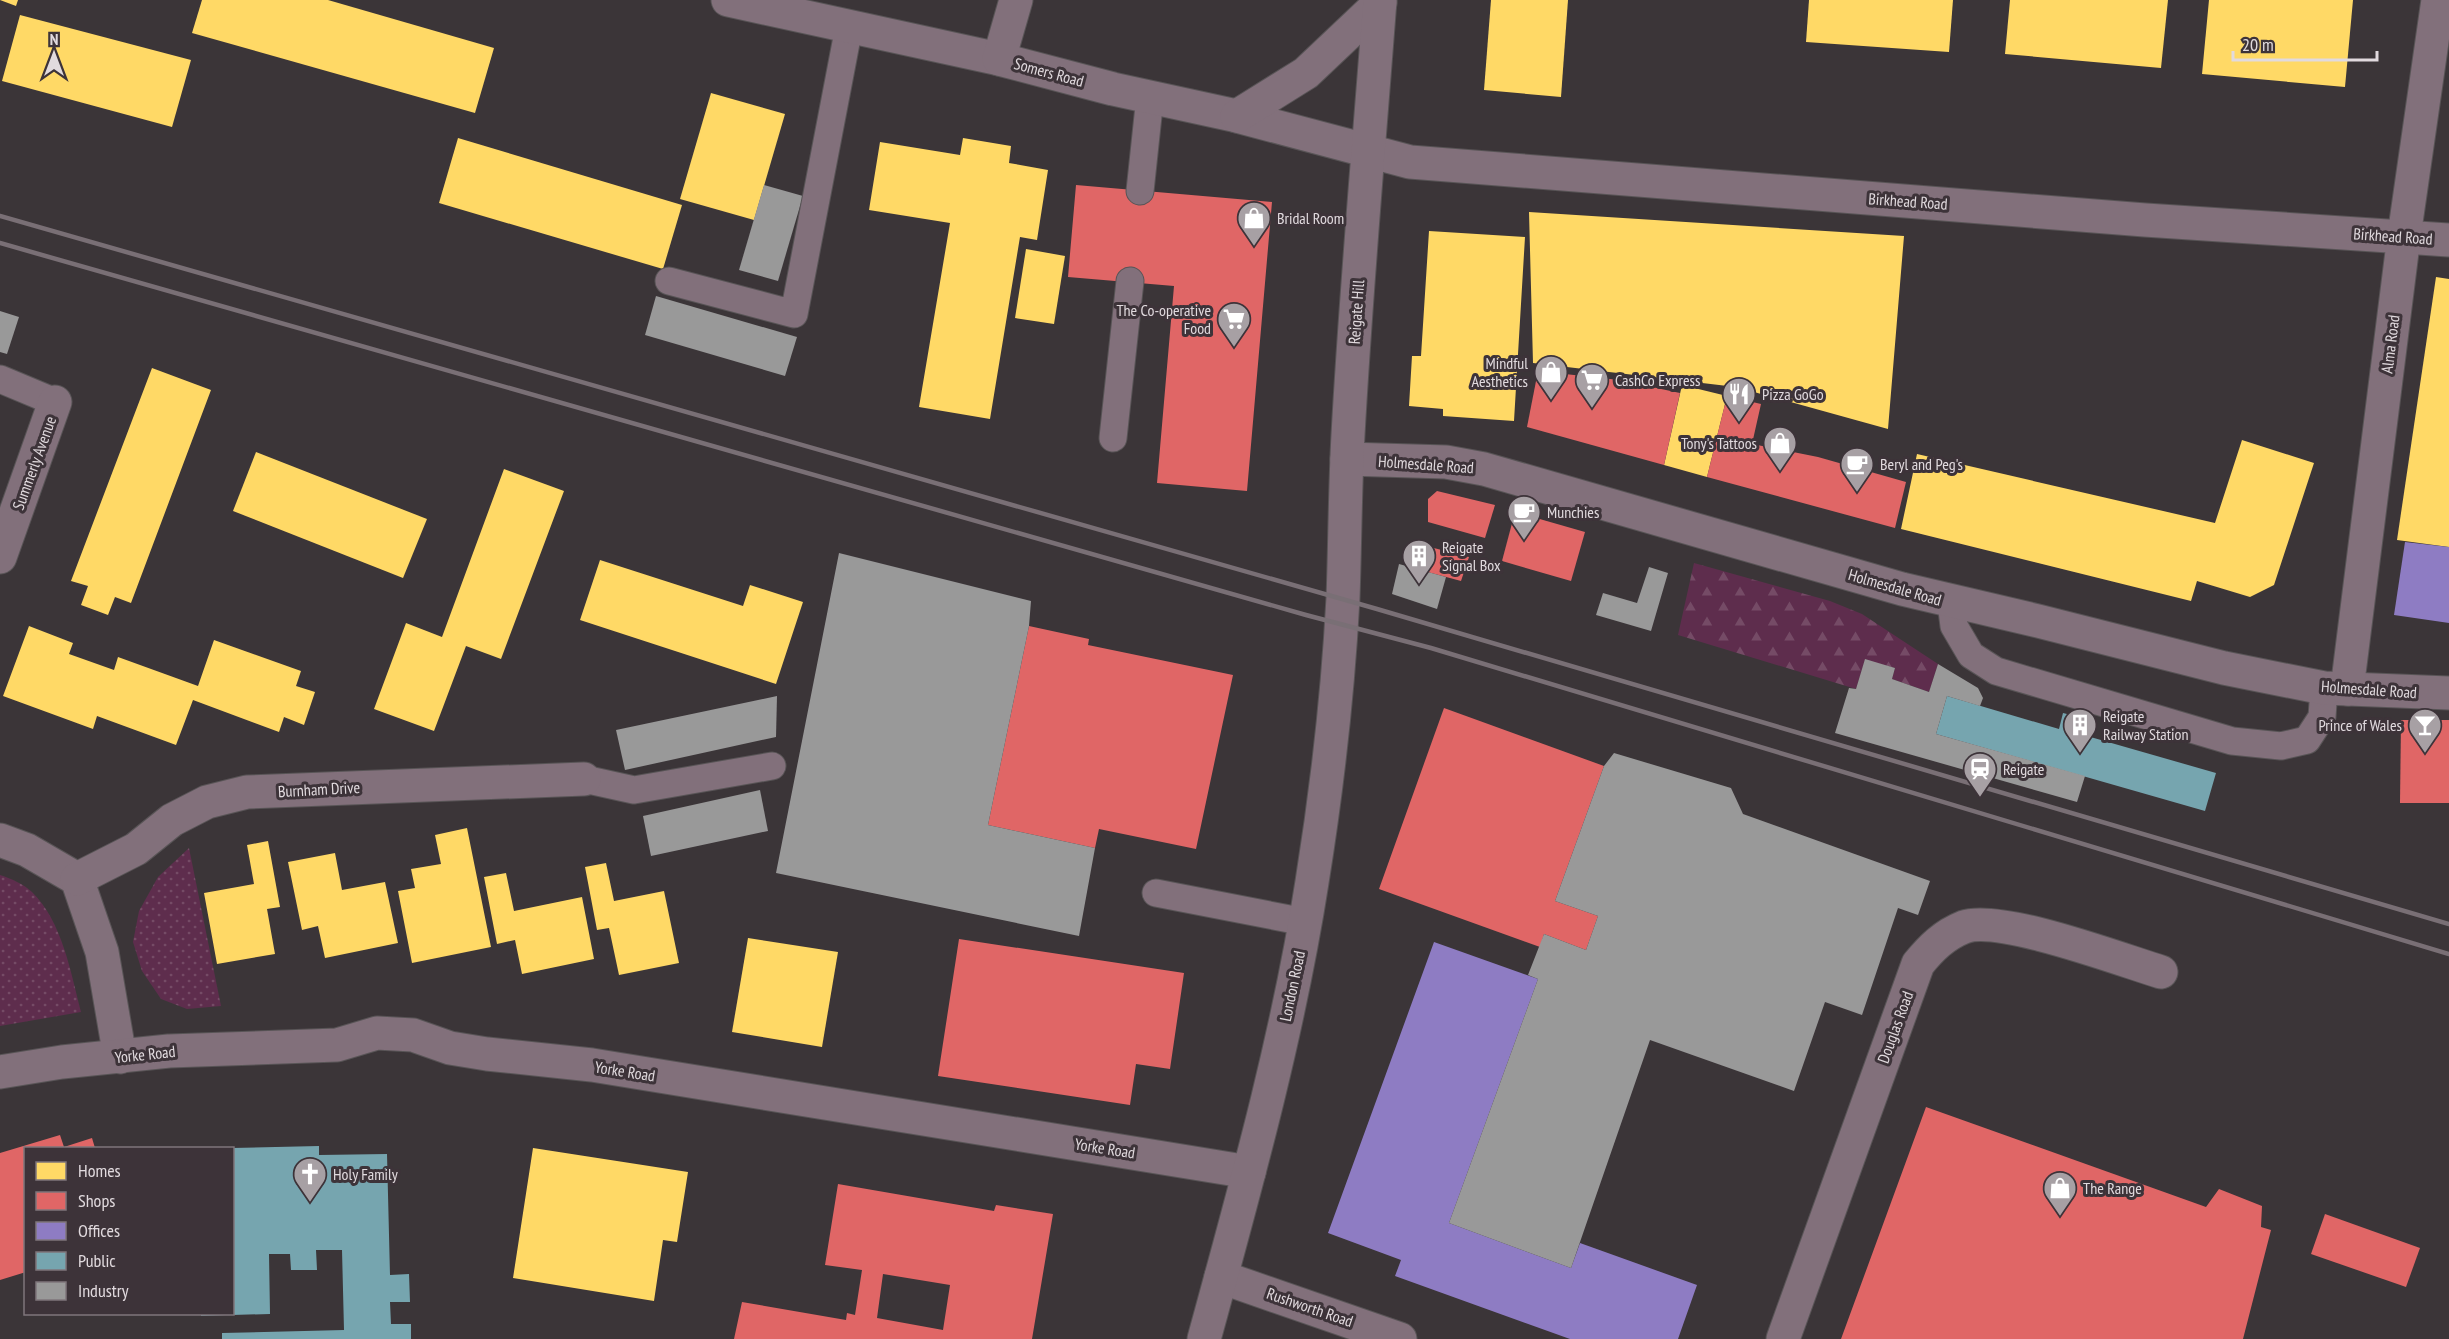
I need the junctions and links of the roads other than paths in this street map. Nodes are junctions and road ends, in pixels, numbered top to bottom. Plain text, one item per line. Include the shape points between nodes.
1 (728, 0) edge
2 (1016, 0) edge
3 (2438, 0) edge
4 (1380, 2) edge
5 (849, 27) junction
6 (999, 59) junction
7 (1150, 97) junction
8 (1237, 116) junction
9 (1368, 152) junction
10 (1140, 191) dead end
11 (2404, 236) junction
12 (2449, 240) edge
13 (669, 282) dead end
14 (1130, 282) dead end
15 (0, 379) edge
16 (55, 402) joint
17 (1113, 438) dead end
18 (1347, 459) junction
19 (0, 557) edge
20 (1951, 602) junction
21 (1341, 625) joint
22 (2335, 688) junction
23 (2449, 693) edge
24 (772, 766) dead end
25 (584, 779) joint
26 (0, 840) edge
27 (78, 879) junction
28 (1156, 893) dead end
29 (1305, 921) junction
30 (2161, 972) dead end
31 (120, 1057) junction
32 (0, 1072) edge
33 (1249, 1172) junction
34 (1221, 1277) junction
35 (1204, 1339) edge
36 (1400, 1339) edge
37 (1783, 1339) edge

1 - 5 street, Somers Road
2 - 6 street
3 - 11 street, Alma Road
4 - 8 street via 1306,73
4 - 9 street, Reigate Hill
5 - 6 street, Somers Road
5 - 13 lane via 794,314
6 - 7 street, Somers Road
7 - 8 street, Somers Road
7 - 10 lane
8 - 9 street, Somers Road
9 - 11 street, Birkhead Road via 1410,162 2145,220
9 - 18 street, Reigate Hill
11 - 12 street, Birkhead Road
11 - 22 street, Alma Road
14 - 17 lane
15 - 16 lane
16 - 19 street, Summerly Avenue
18 - 20 street, Holmesdale Road via 1446,462 1484,469
18 - 21 street, Reigate Hill
20 - 22 street, Holmesdale Road via 2224,668
20 - 22 lane via 1954,626 1971,655 1996,671 2232,741 2281,746 2307,740
21 - 29 street, London Road via 1320,828
22 - 23 street, Holmesdale Road
24 - 25 lane via 634,790
25 - 27 street, Burnham Drive via 247,792 198,806 172,820 136,849
26 - 27 street via 27,850
27 - 31 street via 102,952
28 - 29 lane
29 - 33 street, London Road
30 - 37 street, Douglas Road via 2000,926 1966,926 1935,943 1918,964
31 - 32 street, Yorke Road
31 - 33 street, Yorke Road via 169,1051 337,1044 377,1033 397,1033 450,1048 603,1067
33 - 34 street, London Road
34 - 35 street, London Road
34 - 36 street, Rushworth Road

